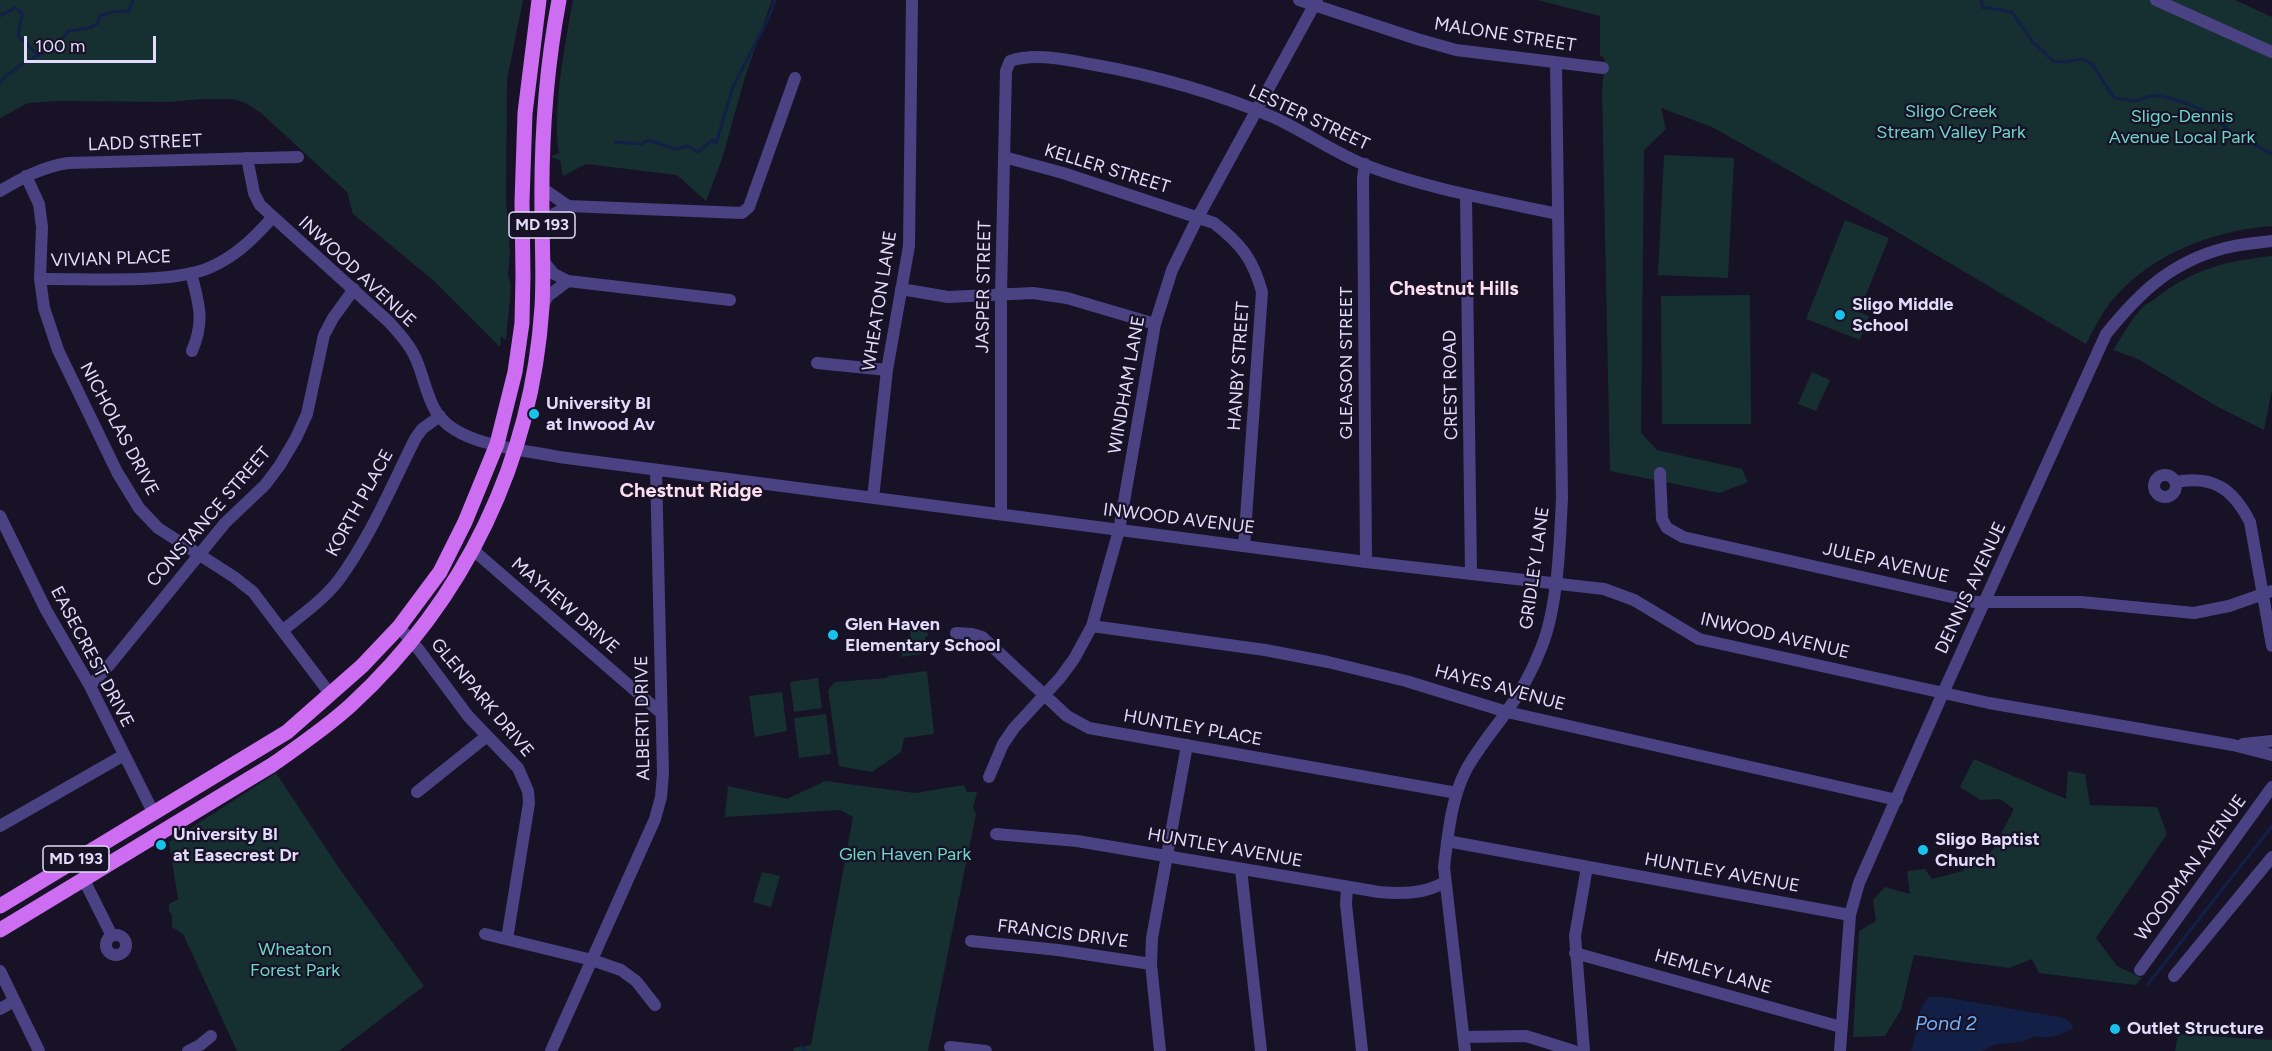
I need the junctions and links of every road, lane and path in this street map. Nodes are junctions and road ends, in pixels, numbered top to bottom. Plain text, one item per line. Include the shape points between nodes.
1 (539, 0) edge
2 (559, 0) edge
3 (912, 0) edge
4 (1299, 0) edge
5 (2156, 0) edge
6 (1316, 2) edge
7 (2272, 52) edge
8 (1010, 61) joint
9 (1556, 63) junction
10 (1603, 68) dead end
11 (795, 78) dead end
12 (1256, 111) junction
13 (298, 157) dead end
14 (1004, 157) junction
15 (247, 158) junction
16 (1365, 164) junction
17 (26, 176) junction
18 (542, 188) junction
19 (0, 191) edge
20 (1466, 195) junction
21 (568, 206) junction
22 (1558, 214) junction
23 (1198, 217) junction
24 (272, 218) junction
25 (542, 225) junction
26 (2272, 241) edge
27 (544, 262) junction
28 (191, 273) junction
29 (40, 279) junction
30 (568, 281) junction
31 (354, 289) junction
32 (901, 290) junction
33 (1001, 294) junction
34 (730, 300) dead end
35 (542, 307) junction
36 (1155, 324) junction
37 (192, 351) dead end
38 (817, 363) dead end
39 (887, 370) junction
40 (440, 416) junction
41 (497, 444) junction
42 (517, 448) junction
43 (656, 470) junction
44 (1660, 473) dead end
45 (2175, 482) dead end
46 (873, 498) junction
47 (1001, 514) junction
48 (0, 516) edge
49 (1119, 530) junction
50 (1244, 546) junction
51 (472, 549) junction
52 (198, 554) junction
53 (1366, 562) junction
54 (1472, 574) junction
55 (1555, 584) junction
56 (2268, 593) edge
57 (1985, 602) junction
58 (1092, 626) junction
59 (399, 627) junction
60 (283, 630) junction
61 (956, 633) dead end
62 (412, 641) junction
63 (2272, 646) edge
64 (90, 686) junction
65 (1943, 693) junction
66 (331, 695) junction
67 (1045, 695) junction
68 (1507, 712) junction
69 (661, 713) junction
70 (487, 736) junction
71 (2272, 741) edge
72 (1187, 745) junction
73 (2233, 746) junction
74 (124, 754) junction
75 (2272, 755) edge
76 (988, 777) dead end
77 (2272, 787) edge
78 (417, 792) dead end
79 (1456, 793) junction
80 (1897, 800) junction
81 (154, 814) junction
82 (0, 825) edge
83 (996, 834) dead end
84 (1447, 841) junction
85 (1167, 856) junction
86 (2272, 857) edge
87 (1587, 867) junction
88 (1241, 869) junction
89 (84, 880) junction
90 (1445, 882) junction
91 (1347, 887) junction
92 (0, 906) edge
93 (1850, 915) junction
94 (0, 930) edge
95 (485, 934) dead end
96 (112, 936) dead end
97 (507, 939) junction
98 (971, 941) dead end
99 (1575, 953) junction
100 (592, 960) junction
101 (1151, 964) junction
102 (2140, 970) dead end
103 (0, 971) edge
104 (2174, 976) dead end
105 (14, 1001) junction
106 (656, 1005) dead end
107 (0, 1009) edge
108 (1841, 1028) junction
109 (211, 1036) dead end
110 (1464, 1036) junction
111 (950, 1047) dead end
112 (39, 1051) edge
113 (188, 1051) edge
114 (551, 1051) edge
115 (986, 1051) edge
116 (1160, 1051) edge
117 (1261, 1051) edge
118 (1362, 1051) edge
119 (1466, 1051) edge
120 (1574, 1051) edge
121 (1584, 1051) edge
122 (1840, 1051) edge

1 - 41 main road, MD 193 via 525,113 522,323 515,372
2 - 18 main road, MD 193 via 545,109
3 - 32 street, WHEATON LANE via 909,246
4 - 6 street, MALONE STREET
5 - 7 street
6 - 9 street, MALONE STREET via 1456,50
6 - 12 street, WINDHAM LANE
8 - 12 street, LESTER STREET via 1055,58 1137,72
8 - 14 street, JASPER STREET via 1006,70
9 - 10 street, MALONE STREET
9 - 22 street, GRIDLEY LANE
11 - 21 street via 749,207 742,213
12 - 16 street, LESTER STREET
12 - 23 street, WINDHAM LANE
13 - 15 street, LADD STREET
14 - 23 street, KELLER STREET
14 - 33 street, JASPER STREET
15 - 17 street, LADD STREET via 68,163
15 - 24 street, INWOOD AVENUE via 254,193
16 - 20 street, LESTER STREET
16 - 53 street, GLEASON STREET
17 - 19 street, LADD STREET
17 - 29 street, NICHOLAS DRIVE via 39,204
18 - 21 street
18 - 25 main road, MD 193
20 - 22 street, LESTER STREET
20 - 54 street, CREST ROAD
21 - 25 street
22 - 55 street, GRIDLEY LANE via 1562,497
23 - 36 street, WINDHAM LANE via 1172,270
23 - 50 street, HANBY STREET via 1214,223 1235,239 1248,255 1262,292
24 - 28 street, VIVIAN PLACE via 238,252 210,268
24 - 31 street, INWOOD AVENUE
25 - 27 main road, MD 193
26 - 57 street, DENNIS AVENUE via 2227,248 2172,270 2151,284 2106,334
27 - 30 street via 554,274
27 - 35 main road, MD 193
28 - 29 street, VIVIAN PLACE via 160,278
28 - 37 street via 201,320
29 - 52 street, NICHOLAS DRIVE via 44,308 58,350 117,472 139,508 158,528
30 - 34 street
30 - 35 street via 548,296
31 - 40 street, INWOOD AVENUE via 408,343
31 - 52 street, CONSTANCE STREET via 324,335 307,414 296,438 265,485
32 - 33 street via 948,297
32 - 39 street, WHEATON LANE
33 - 36 street via 1067,298
33 - 47 street, JASPER STREET
35 - 42 main road, MD 193 via 530,402
36 - 49 street, WINDHAM LANE
38 - 39 street
39 - 46 street, WHEATON LANE
40 - 41 street, INWOOD AVENUE via 468,437
40 - 60 street, KORTH PLACE via 415,439 368,536 337,581
41 - 42 street, INWOOD AVENUE
41 - 59 main road, MD 193 via 440,572
42 - 43 street, INWOOD AVENUE
42 - 51 main road, MD 193
43 - 46 street, INWOOD AVENUE
43 - 69 street, ALBERTI DRIVE
44 - 57 street, JULEP AVENUE via 1662,519 1666,528 1683,537
45 - 56 street via 2202,480 2218,484 2232,494 2250,522
46 - 47 street, INWOOD AVENUE
47 - 49 street, INWOOD AVENUE
48 - 64 street, EASECREST DRIVE via 46,610
49 - 50 street, INWOOD AVENUE
49 - 58 street, WINDHAM LANE
50 - 53 street, INWOOD AVENUE
51 - 62 main road, MD 193
51 - 69 street, MAYHEW DRIVE
52 - 60 street, NICHOLAS DRIVE via 253,592
52 - 64 street, CONSTANCE STREET
53 - 54 street, INWOOD AVENUE
54 - 55 street, INWOOD AVENUE
55 - 65 street, INWOOD AVENUE via 1619,593 1699,639
55 - 68 street, GRIDLEY LANE via 1542,645
56 - 57 street, JULEP AVENUE via 2194,613 2081,602
56 - 63 street
57 - 65 street, DENNIS AVENUE
58 - 67 street, WINDHAM LANE via 1074,659
58 - 68 street, HAYES AVENUE via 1328,662
59 - 62 street, GLENPARK DRIVE
59 - 66 main road, MD 193
60 - 66 street, NICHOLAS DRIVE
61 - 67 street, HUNTLEY PLACE via 982,637
62 - 70 street, GLENPARK DRIVE
62 - 89 main road, MD 193 via 351,704 304,742
64 - 74 street, EASECREST DRIVE
65 - 73 street, INWOOD AVENUE
65 - 80 street, DENNIS AVENUE
66 - 81 main road, MD 193 via 287,732
67 - 72 street, HUNTLEY PLACE via 1067,716 1089,728
67 - 76 street, WINDHAM LANE via 1014,728
68 - 79 street, GRIDLEY LANE via 1474,756
68 - 80 street, HAYES AVENUE
69 - 100 street, ALBERTI DRIVE via 663,773 658,808
70 - 78 street
70 - 97 street, GLENPARK DRIVE via 518,768 528,790
71 - 73 street, INWOOD AVENUE
72 - 79 street, HUNTLEY PLACE
72 - 85 street
73 - 75 street, INWOOD AVENUE
74 - 81 street, EASECREST DRIVE
74 - 82 street
77 - 102 street, WOODMAN AVENUE
79 - 84 street, GRIDLEY LANE
80 - 93 street, DENNIS AVENUE
81 - 92 main road, MD 193
83 - 85 street, HUNTLEY AVENUE via 1077,841
84 - 87 street, HUNTLEY AVENUE
84 - 90 street, GRIDLEY LANE
85 - 88 street, HUNTLEY AVENUE
85 - 101 street
86 - 104 street
87 - 93 street, HUNTLEY AVENUE
87 - 99 street
88 - 91 street, HUNTLEY AVENUE
88 - 117 street
89 - 94 main road, MD 193
89 - 96 street
90 - 91 street, HUNTLEY AVENUE via 1435,888 1403,894
90 - 110 street, GRIDLEY LANE
91 - 118 street
93 - 108 street, DENNIS AVENUE
95 - 97 street
97 - 100 street
98 - 101 street, FRANCIS DRIVE
99 - 108 street, HEMLEY LANE
99 - 121 street
100 - 106 street via 621,970
100 - 114 street, ALBERTI DRIVE
101 - 116 street
103 - 105 street
105 - 107 street
105 - 112 street
108 - 122 street, DENNIS AVENUE
109 - 113 street
110 - 119 street, GRIDLEY LANE
110 - 120 street via 1526,1036
111 - 115 street

